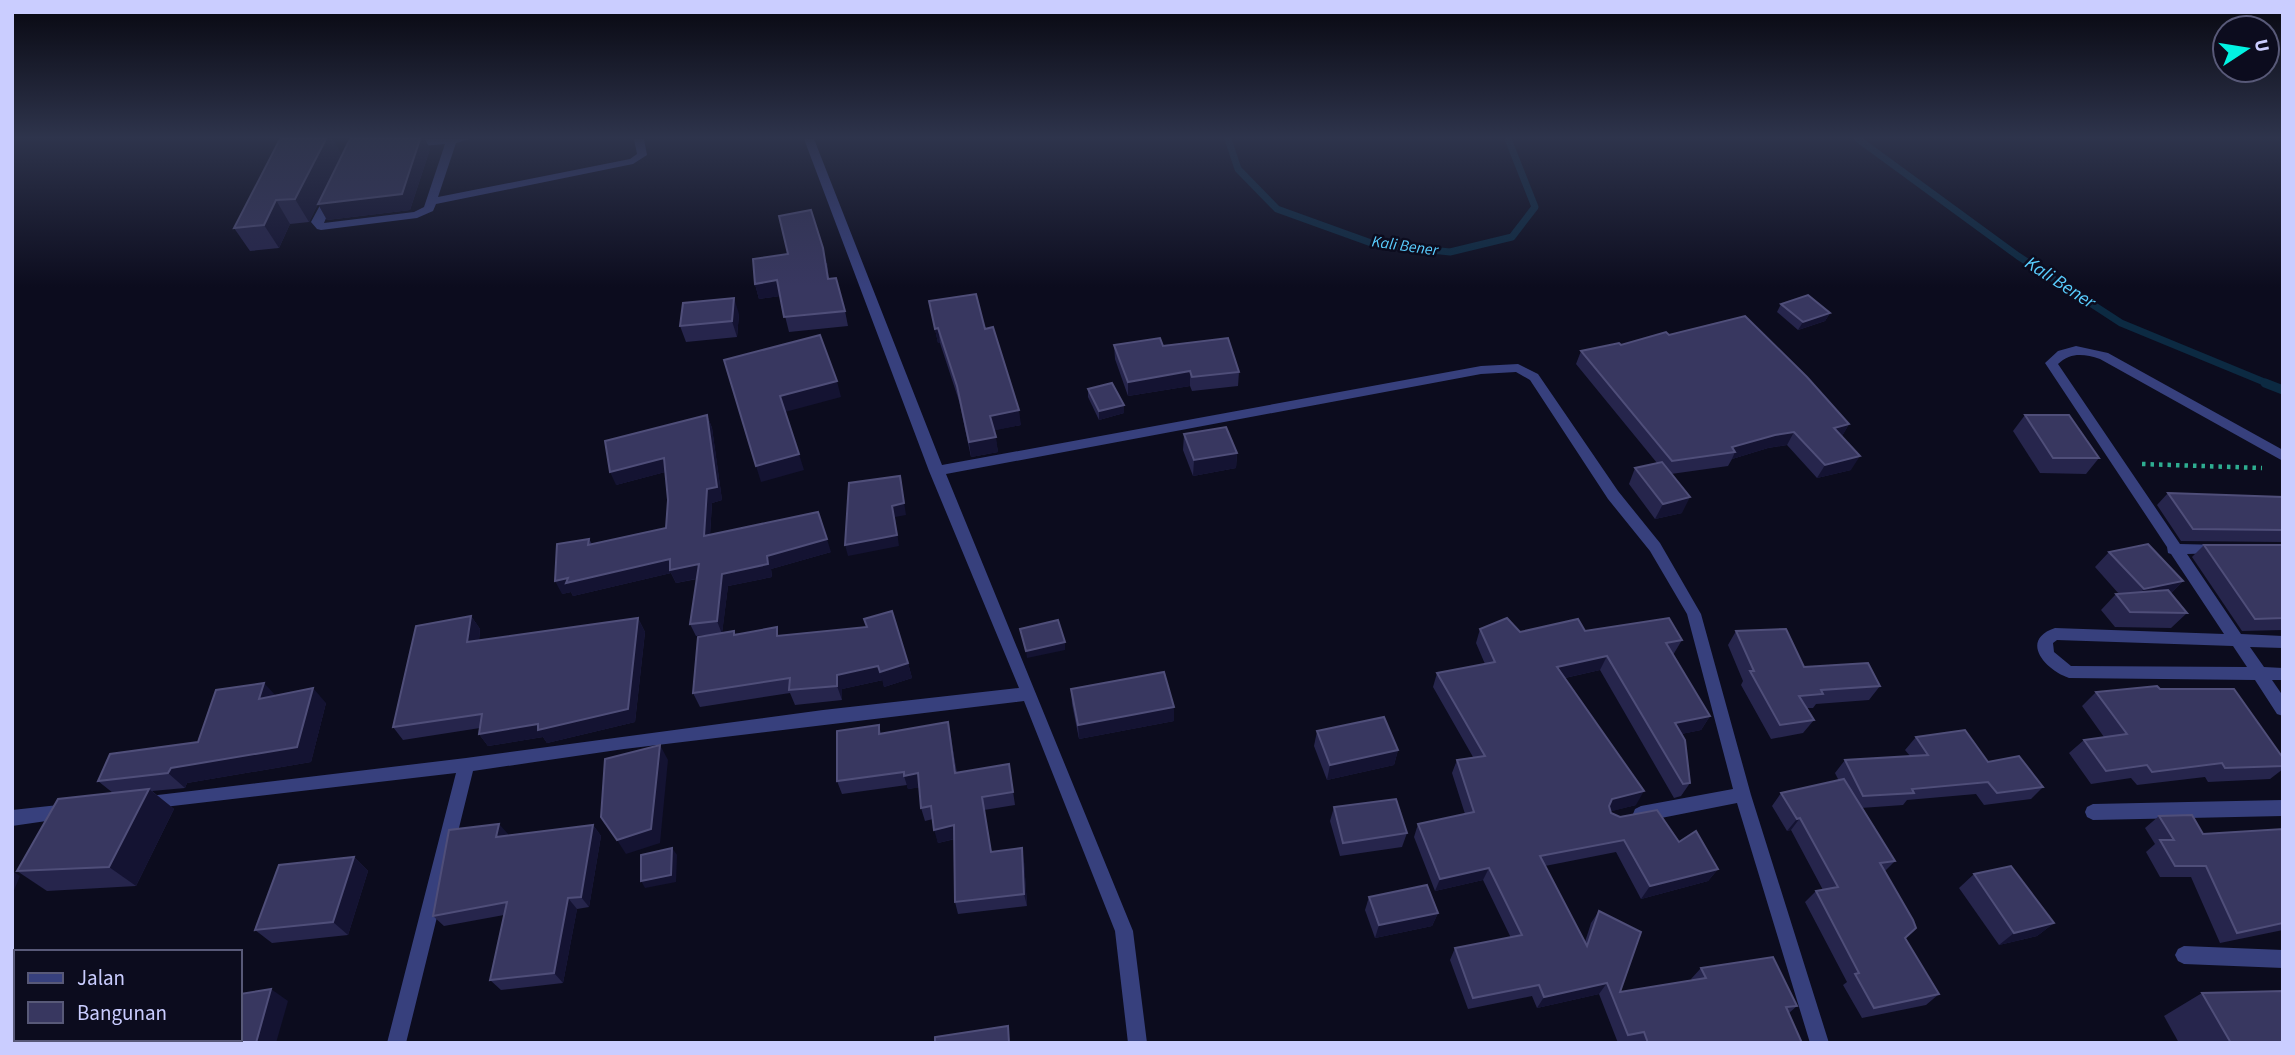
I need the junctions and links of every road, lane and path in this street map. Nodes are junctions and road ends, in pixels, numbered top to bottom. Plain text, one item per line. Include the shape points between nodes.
1 (435, 188) edge
2 (498, 188) edge
3 (827, 188) edge
4 (333, 189) edge
5 (430, 202) junction
6 (2283, 456) edge
7 (2116, 463) junction
8 (2269, 468) dead end
9 (936, 471) junction
10 (2173, 549) junction
11 (2228, 549) edge
12 (2235, 640) junction
13 (2283, 642) edge
14 (2259, 674) junction
15 (2283, 674) edge
16 (1028, 694) junction
17 (2283, 709) edge
18 (466, 765) junction
19 (1743, 795) junction
20 (134, 804) edge
21 (2283, 808) edge
22 (80, 810) edge
23 (2093, 812) dead end
24 (1625, 817) edge
25 (12, 818) edge
26 (2184, 955) dead end
27 (2283, 958) edge
28 (396, 1043) edge
29 (1138, 1043) edge
30 (1820, 1043) edge

1 - 5 street
2 - 5 street
3 - 9 street
4 - 5 street via 317,222 321,227 417,215 429,209
6 - 7 street via 2104,356 2075,350 2059,354 2051,363
7 - 8 path
7 - 10 street
9 - 16 street
9 - 19 street via 1481,370 1518,368 1534,377 1612,495 1676,580 1694,614
10 - 11 street
10 - 12 street
12 - 13 street
12 - 14 street
12 - 14 street via 2055,634 2045,640 2044,650 2051,662 2069,672
14 - 15 street
14 - 17 street
16 - 18 street
16 - 29 street via 1124,931
18 - 20 street
18 - 28 street
19 - 24 street
19 - 30 street
21 - 23 street
22 - 25 street
26 - 27 street

